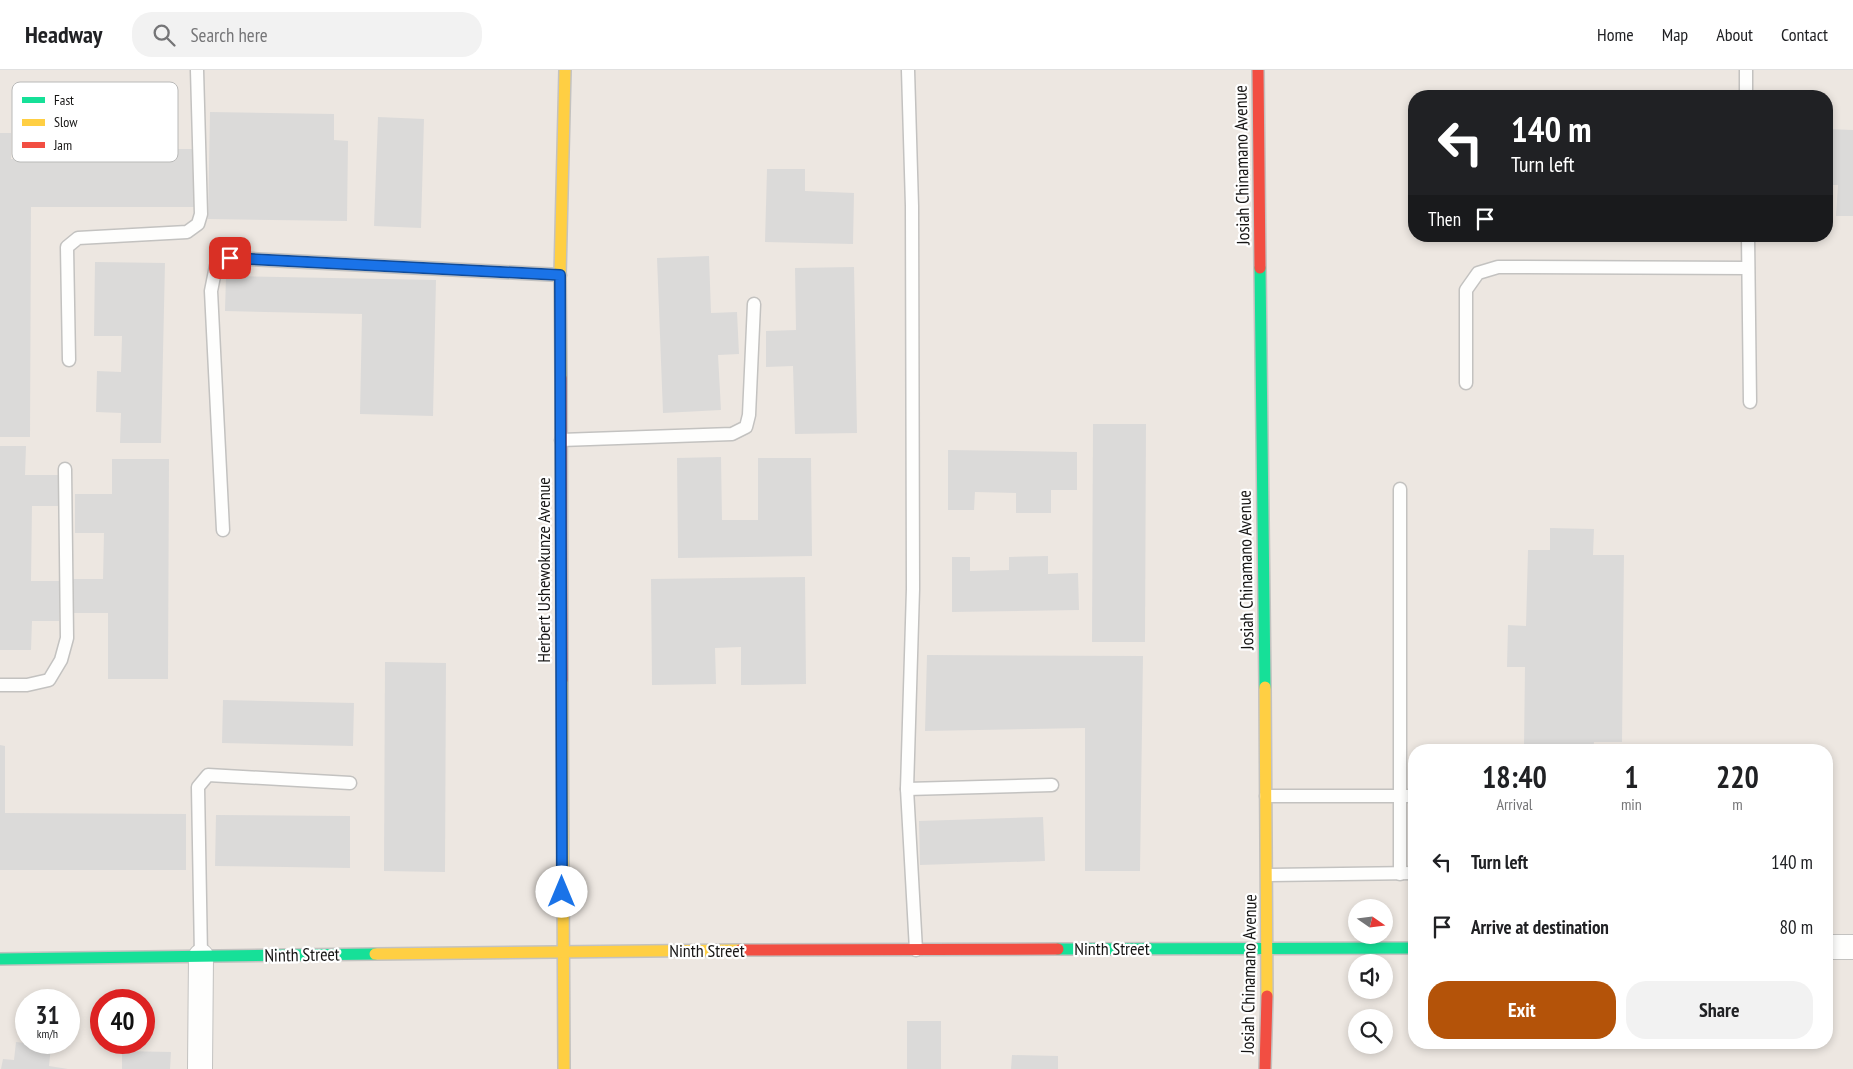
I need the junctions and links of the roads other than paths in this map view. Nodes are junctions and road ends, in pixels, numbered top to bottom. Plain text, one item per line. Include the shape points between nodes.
1 (197, 70) edge
2 (565, 70) edge
3 (908, 70) edge
4 (1258, 70) edge
5 (1746, 70) edge
6 (1746, 90) edge
7 (1748, 242) edge
8 (1748, 268) junction
9 (560, 275) junction
10 (754, 304) dead end
11 (69, 360) dead end
12 (1466, 383) dead end
13 (1750, 402) dead end
14 (561, 440) junction
15 (65, 469) dead end
16 (1400, 489) dead end
17 (223, 530) dead end
18 (0, 685) edge
19 (350, 783) dead end
20 (1052, 785) dead end
21 (907, 789) junction
22 (1266, 796) junction
23 (1398, 796) junction
24 (1408, 796) edge
25 (1408, 873) edge
26 (1400, 874) junction
27 (1268, 875) junction
28 (1833, 947) edge
29 (1853, 947) edge
30 (1268, 948) junction
31 (1408, 948) edge
32 (916, 950) junction
33 (562, 951) junction
34 (201, 956) junction
35 (0, 959) edge
36 (200, 1069) edge
37 (564, 1069) edge
38 (1266, 1069) edge

1 - 11 lane via 201,214 198,224 187,232 78,238 67,247
2 - 9 street, Herbert Ushewokunze Avenue
3 - 21 lane via 912,206 913,589
4 - 22 street, Josiah Chinamano Avenue
5 - 6 lane
7 - 8 lane
8 - 12 lane via 1498,267 1478,273 1466,290
8 - 13 lane
9 - 14 street, Herbert Ushewokunze Avenue
9 - 17 lane via 230,258 216,266 211,291
10 - 14 lane via 746,427 732,434
14 - 33 street, Herbert Ushewokunze Avenue
15 - 18 lane via 66,638 62,660 49,680 27,685
16 - 23 lane
19 - 34 lane via 208,775 198,787
20 - 21 lane
21 - 32 lane
22 - 23 lane
22 - 27 street, Josiah Chinamano Avenue
23 - 24 lane
23 - 26 lane
25 - 26 lane
26 - 27 lane
27 - 30 street, Josiah Chinamano Avenue
28 - 29 street
30 - 31 street, Ninth Street
30 - 32 street, Ninth Street
30 - 38 street, Josiah Chinamano Avenue
32 - 33 street, Ninth Street
33 - 34 street, Ninth Street
33 - 37 street, Herbert Ushewokunze Avenue
34 - 35 street, Ninth Street
34 - 36 street

